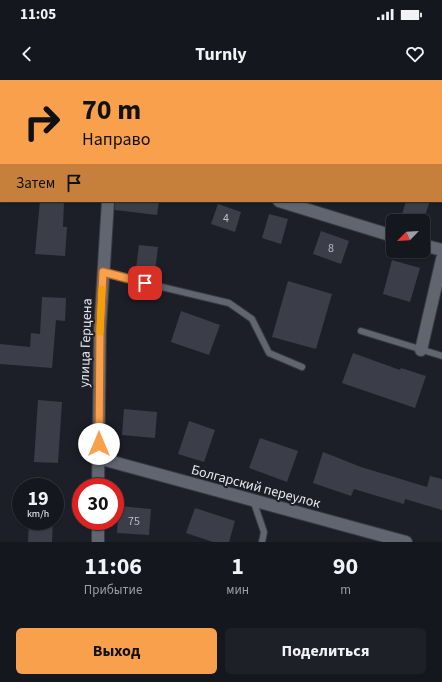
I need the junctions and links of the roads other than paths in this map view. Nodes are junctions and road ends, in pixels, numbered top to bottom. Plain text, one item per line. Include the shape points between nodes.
1 (108, 202) edge
2 (282, 202) edge
3 (386, 234) edge
4 (430, 246) edge
5 (442, 250) edge
6 (442, 259) edge
7 (103, 272) junction
8 (361, 331) dead end
9 (421, 350) junction
10 (442, 356) edge
11 (302, 367) dead end
12 (98, 458) junction
13 (98, 478) edge
14 (253, 500) junction
15 (98, 530) edge
16 (98, 542) edge
17 (262, 542) edge
18 (406, 542) edge

1 - 7 street, улица Герцена
2 - 3 street
4 - 5 street
6 - 9 street
7 - 11 lane via 229,303 252,319 269,353
7 - 12 street, улица Герцена
8 - 9 lane
9 - 10 lane
12 - 13 street, улица Герцена
12 - 14 street, Болгарский переулок
14 - 17 lane via 264,532
14 - 18 street, Болгарский переулок
15 - 16 street

